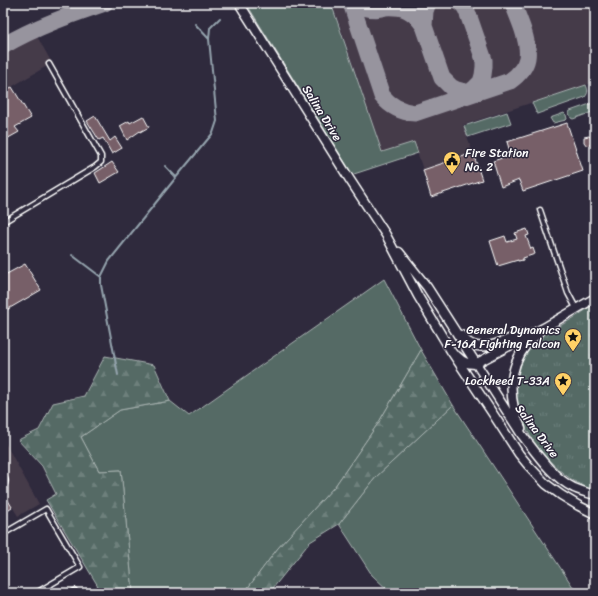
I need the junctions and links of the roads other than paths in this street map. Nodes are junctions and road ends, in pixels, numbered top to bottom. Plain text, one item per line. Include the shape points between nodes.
1 (239, 3) edge
2 (49, 64) dead end
3 (540, 210) dead end
4 (3, 222) edge
5 (386, 235) junction
6 (595, 298) edge
7 (576, 308) junction
8 (451, 325) junction
9 (546, 326) junction
10 (452, 352) junction
11 (475, 364) junction
12 (478, 391) junction
13 (528, 443) junction
14 (3, 475) edge
15 (3, 486) edge
16 (580, 490) junction
17 (595, 495) edge
18 (595, 500) edge
19 (595, 514) edge
20 (3, 534) edge
21 (36, 593) edge

1 - 5 street, Salina Drive
2 - 4 lane via 101,156 101,162
3 - 7 lane via 568,293
5 - 8 street, Salina Drive via 427,287
5 - 10 street, Salina Drive via 418,296
6 - 7 street
7 - 9 street
8 - 9 street, Salina Drive via 468,343 480,347 491,346
8 - 11 street, Salina Drive
9 - 11 street
9 - 13 street via 521,352 511,379 513,406
10 - 11 street via 468,364
10 - 12 street, Salina Drive
11 - 12 street, Salina Drive
11 - 13 street, Salina Drive
12 - 19 street, Salina Drive via 519,454 546,484
13 - 16 street, Salina Drive via 556,475
14 - 15 lane via 6,480
16 - 17 street, Salina Drive
16 - 18 lane
20 - 21 lane via 46,509 80,567

